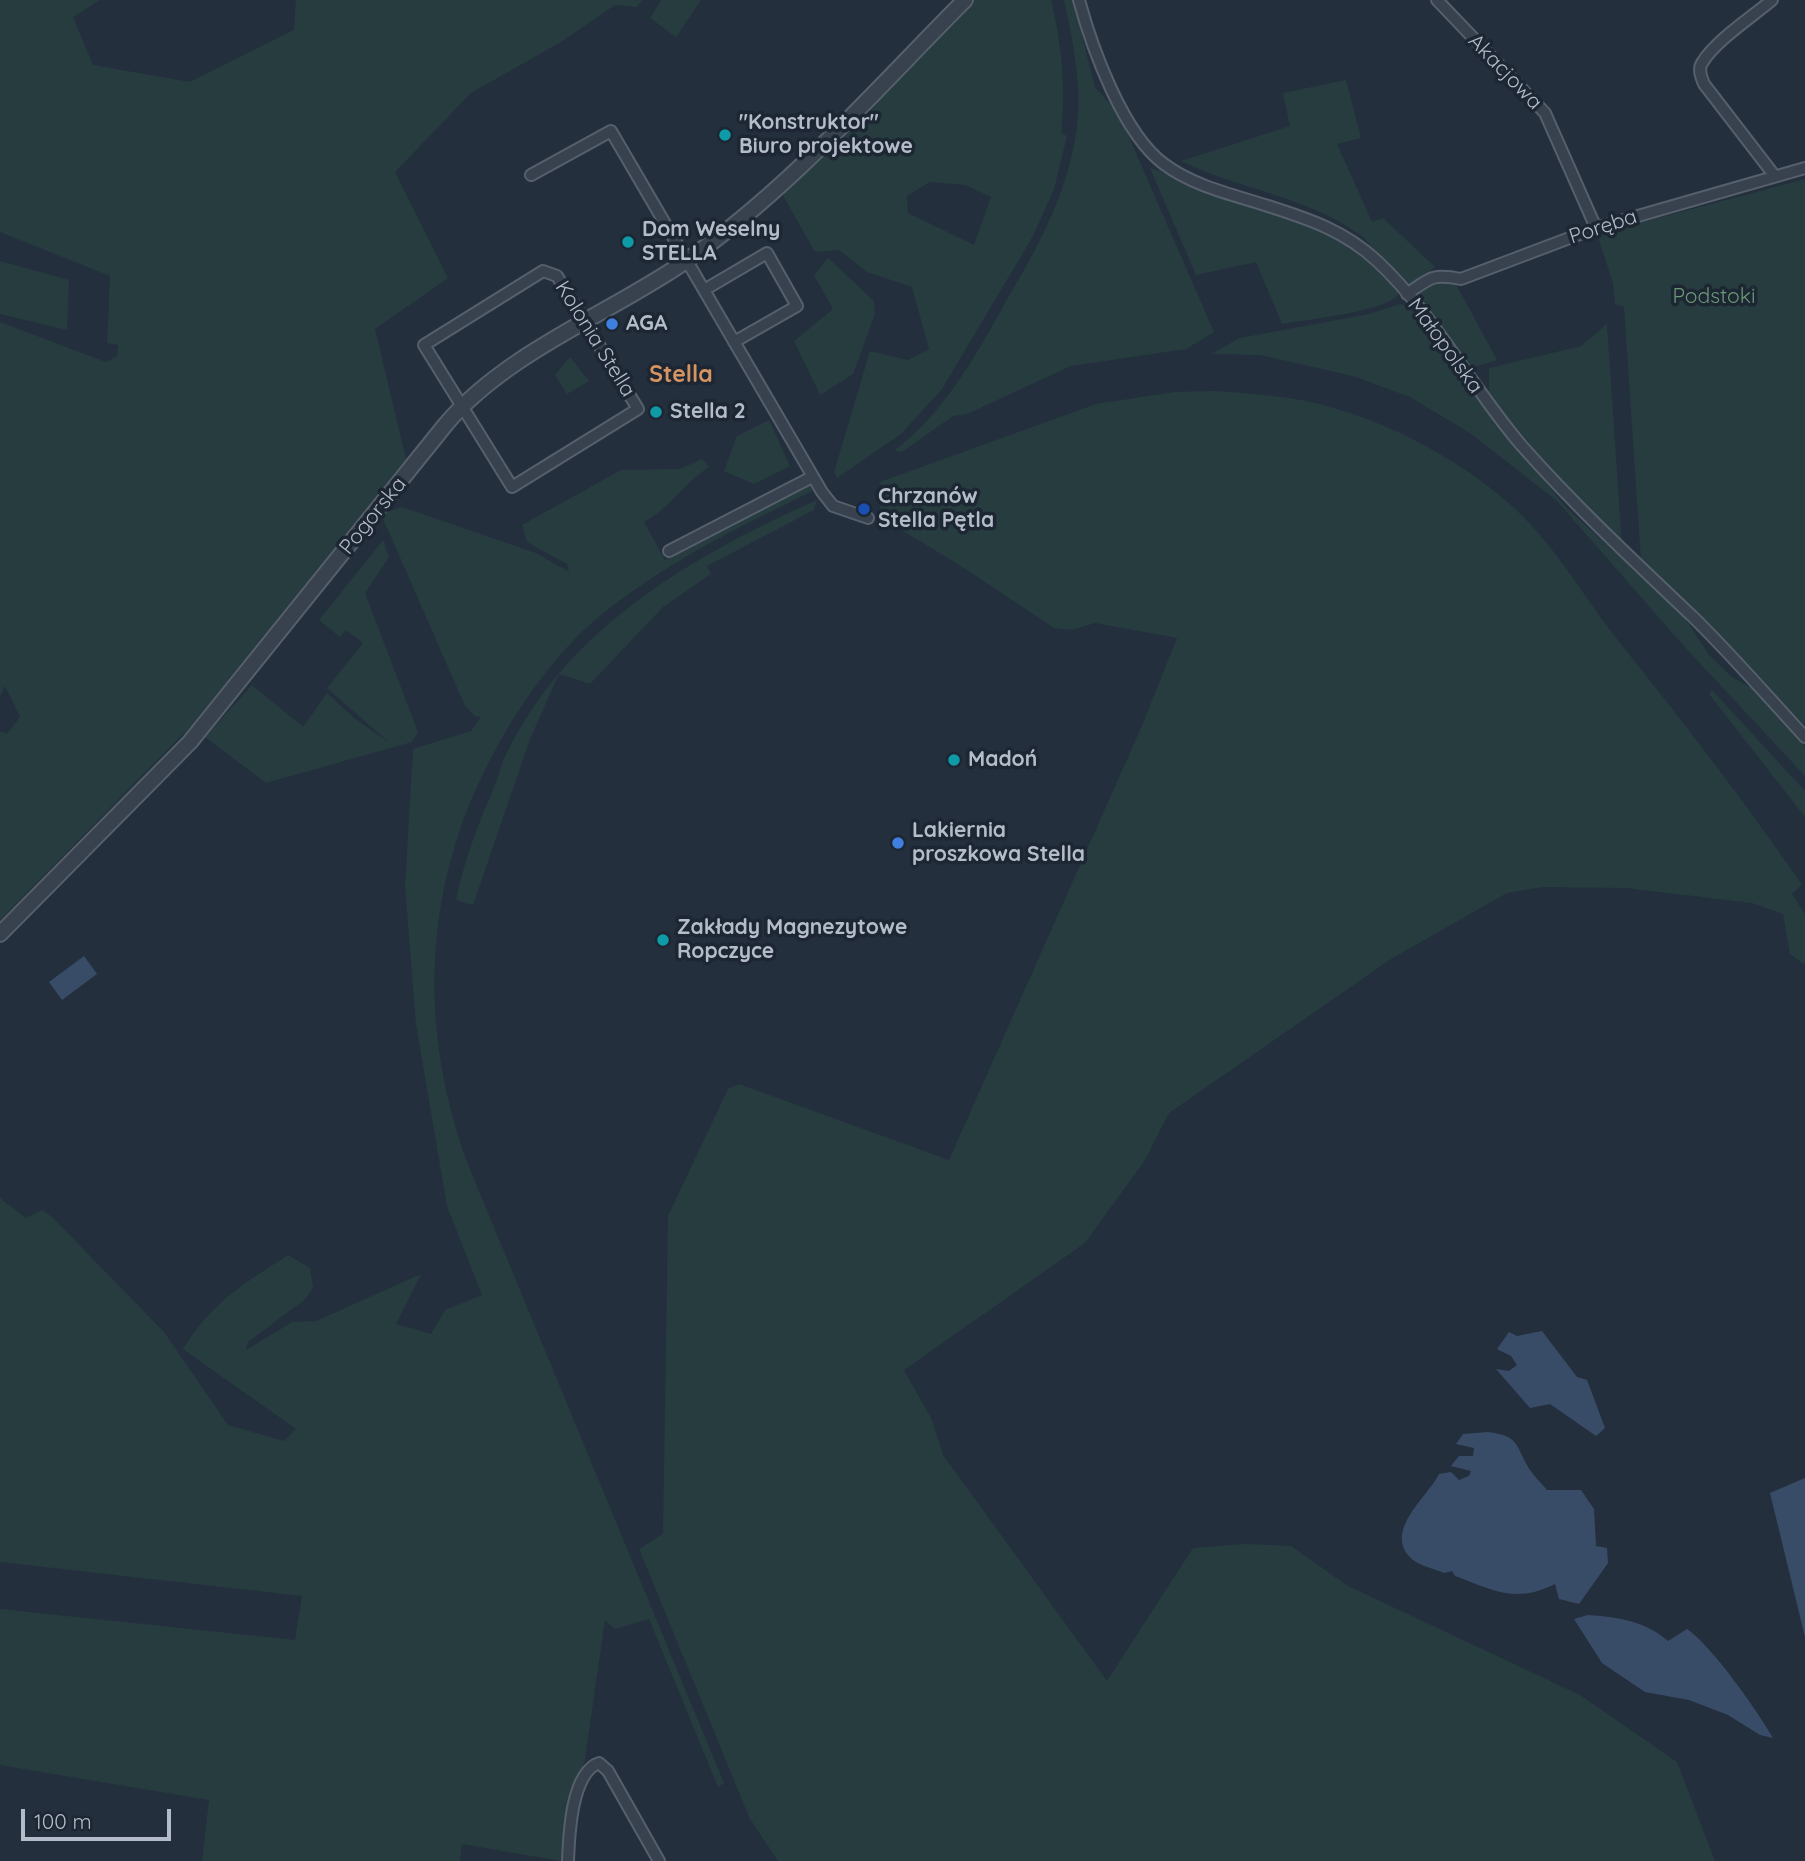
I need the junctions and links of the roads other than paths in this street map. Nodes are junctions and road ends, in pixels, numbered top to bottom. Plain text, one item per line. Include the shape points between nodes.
1 (965, 0) edge
2 (1079, 0) edge
3 (1437, 0) edge
4 (1772, 0) edge
5 (1805, 168) edge
6 (1774, 175) junction
7 (531, 176) dead end
8 (1596, 228) junction
9 (686, 261) junction
10 (704, 290) junction
11 (1407, 294) junction
12 (585, 323) junction
13 (734, 342) junction
14 (462, 405) junction
15 (812, 477) junction
16 (869, 518) dead end
17 (669, 551) dead end
18 (1805, 737) edge
19 (0, 934) edge
20 (568, 1861) edge
21 (659, 1861) edge

1 - 9 street, Pogorska via 802,164
2 - 11 street, Małopolska via 1099,63 1116,97 1146,146 1164,164 1191,179 1321,223 1369,254
3 - 8 street, Akacjowa via 1545,113
4 - 6 street via 1717,47 1700,71 1704,84
5 - 6 street, Poręba
6 - 8 street, Poręba
7 - 9 street via 611,131
8 - 11 street, Poręba via 1461,279 1445,274 1433,277
9 - 10 street
9 - 12 street, Pogorska
10 - 13 street
10 - 13 street via 766,253 797,306
11 - 18 street, Małopolska via 1499,419 1568,499 1693,617
12 - 14 street, Pogorska via 480,388
12 - 14 street, Kolonia Stella via 557,275 543,271 424,345
12 - 14 street, Kolonia Stella via 638,409 512,487
13 - 15 street
14 - 19 street, Pogorska via 190,742
15 - 16 street via 834,506
15 - 17 street
20 - 21 street via 579,1787 592,1765 599,1763

